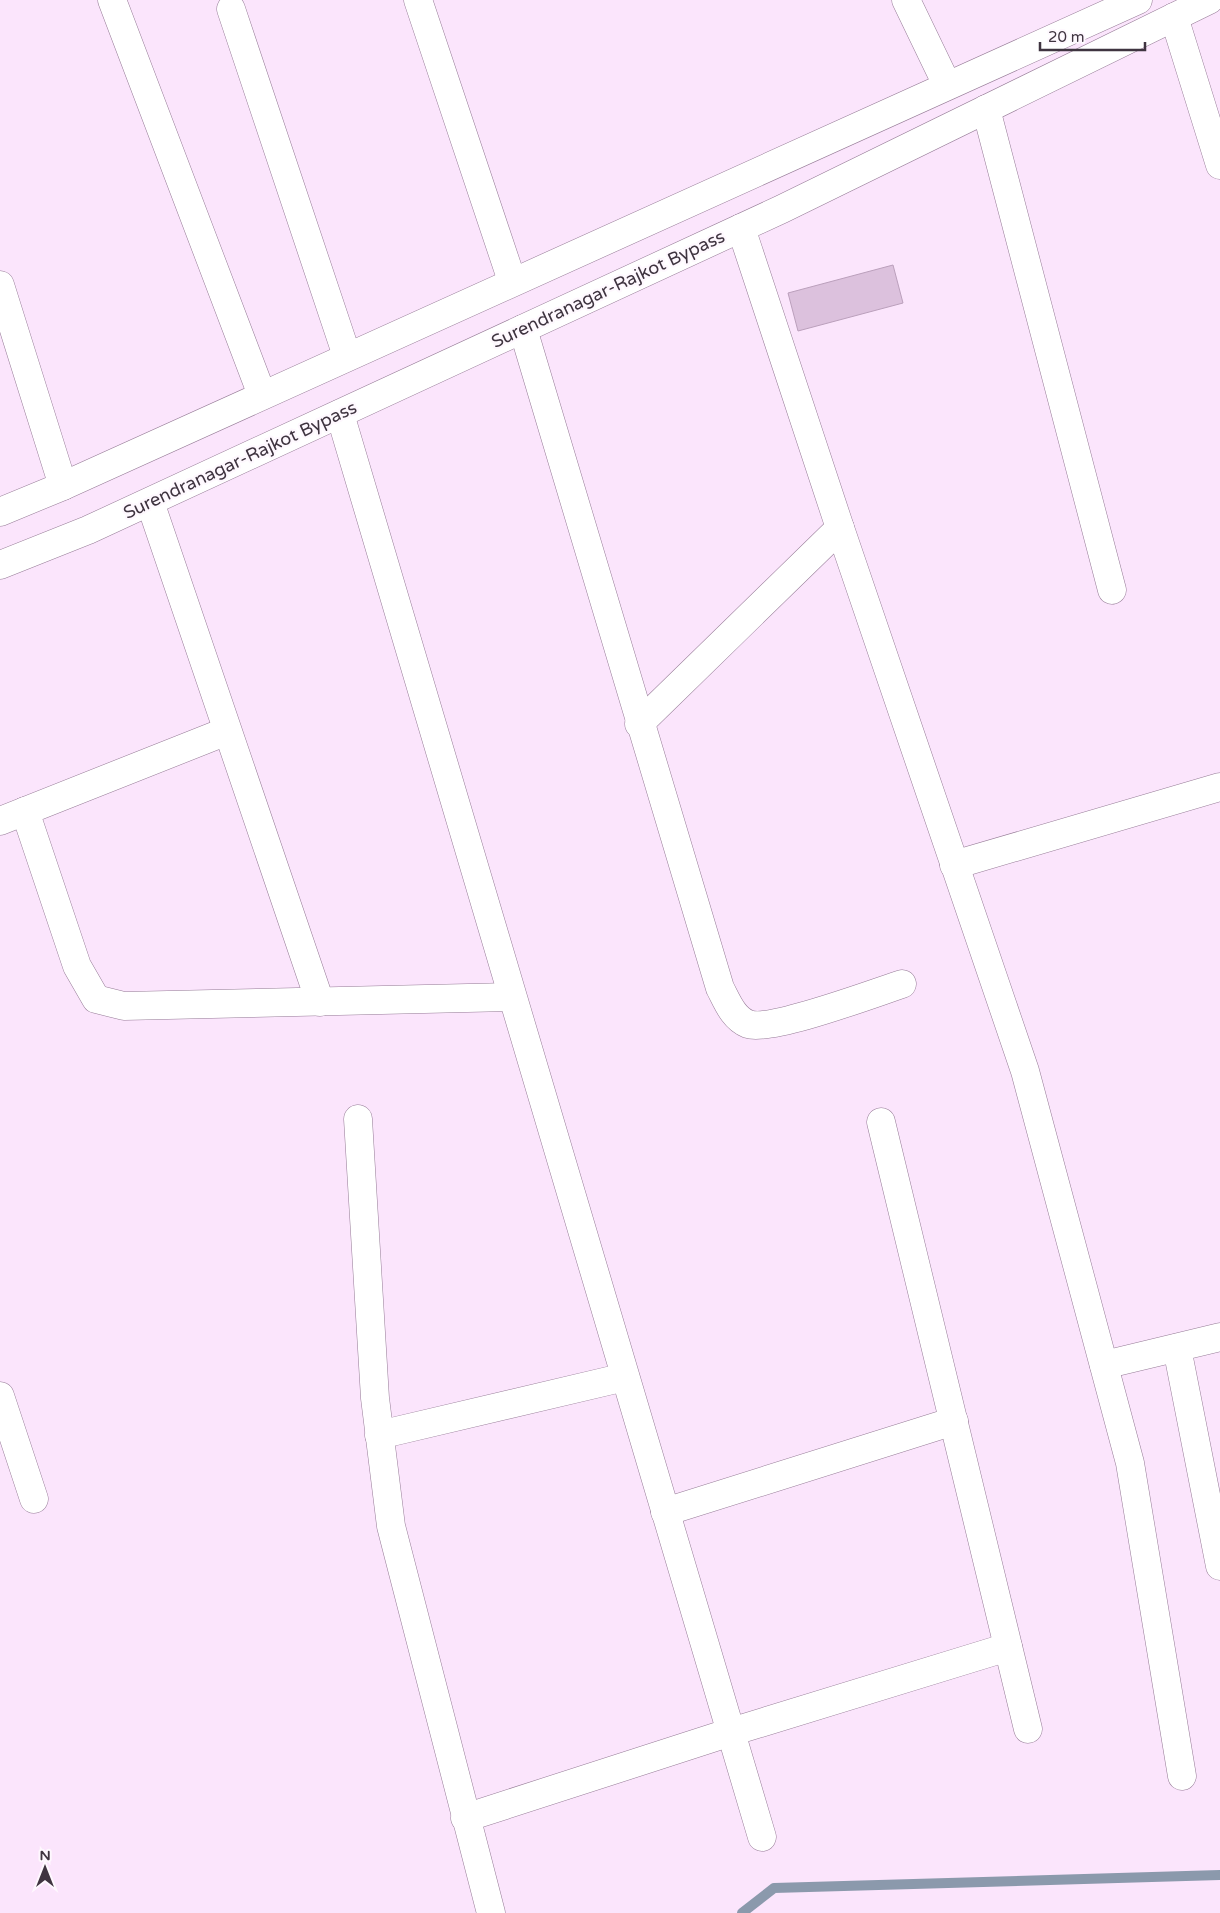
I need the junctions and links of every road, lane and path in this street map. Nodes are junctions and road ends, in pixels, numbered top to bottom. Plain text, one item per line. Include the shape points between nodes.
1 (112, 0) edge
2 (418, 0) edge
3 (906, 0) edge
4 (1138, 0) edge
5 (1210, 0) edge
6 (231, 9) dead end
7 (1174, 18) junction
8 (947, 85) junction
9 (986, 109) junction
10 (1220, 165) edge
11 (741, 228) junction
12 (512, 282) junction
13 (0, 285) edge
14 (523, 329) junction
15 (347, 356) junction
16 (262, 395) junction
17 (340, 414) junction
18 (63, 486) junction
19 (150, 502) junction
20 (0, 512) edge
21 (840, 528) junction
22 (0, 565) edge
23 (1112, 590) dead end
24 (639, 724) junction
25 (227, 731) junction
26 (1220, 787) edge
27 (25, 811) junction
28 (0, 821) edge
29 (954, 864) junction
30 (902, 984) dead end
31 (512, 996) junction
32 (320, 1002) junction
33 (358, 1119) dead end
34 (881, 1122) dead end
35 (1220, 1337) edge
36 (1177, 1348) junction
37 (1104, 1365) junction
38 (625, 1377) junction
39 (0, 1396) edge
40 (954, 1421) junction
41 (379, 1435) junction
42 (34, 1499) dead end
43 (665, 1512) junction
44 (1220, 1566) edge
45 (1008, 1647) junction
46 (1028, 1729) dead end
47 (731, 1732) junction
48 (1182, 1776) dead end
49 (465, 1818) junction
50 (762, 1837) dead end
51 (491, 1913) edge

1 - 16 street
2 - 12 street
3 - 8 street
4 - 8 street
5 - 7 street, Surendranagar-Rajkot Bypass
6 - 15 street
7 - 9 street, Surendranagar-Rajkot Bypass
7 - 10 street
8 - 12 street
9 - 11 street, Surendranagar-Rajkot Bypass
9 - 23 street
11 - 14 street, Surendranagar-Rajkot Bypass
11 - 21 street
12 - 15 street
13 - 18 street
14 - 17 street, Surendranagar-Rajkot Bypass
14 - 24 street
15 - 16 street
16 - 18 street
17 - 19 street, Surendranagar-Rajkot Bypass
17 - 31 street
18 - 20 street
19 - 22 street, Surendranagar-Rajkot Bypass
19 - 25 street
21 - 24 street
21 - 29 street
24 - 30 street via 720,988 733,1013 748,1024 778,1023
25 - 27 street
25 - 32 street
26 - 29 street
27 - 28 street
27 - 32 street via 77,966 96,999 124,1006
29 - 37 street via 1025,1071
31 - 32 street
31 - 38 street
33 - 41 street
34 - 40 street
35 - 36 street
36 - 37 street
36 - 44 street
37 - 48 street via 1130,1463
38 - 41 street
38 - 43 street
39 - 42 street
40 - 43 street
40 - 45 street
41 - 49 street via 391,1526
43 - 47 street
45 - 46 street
45 - 47 street
47 - 49 street
47 - 50 street
49 - 51 street

